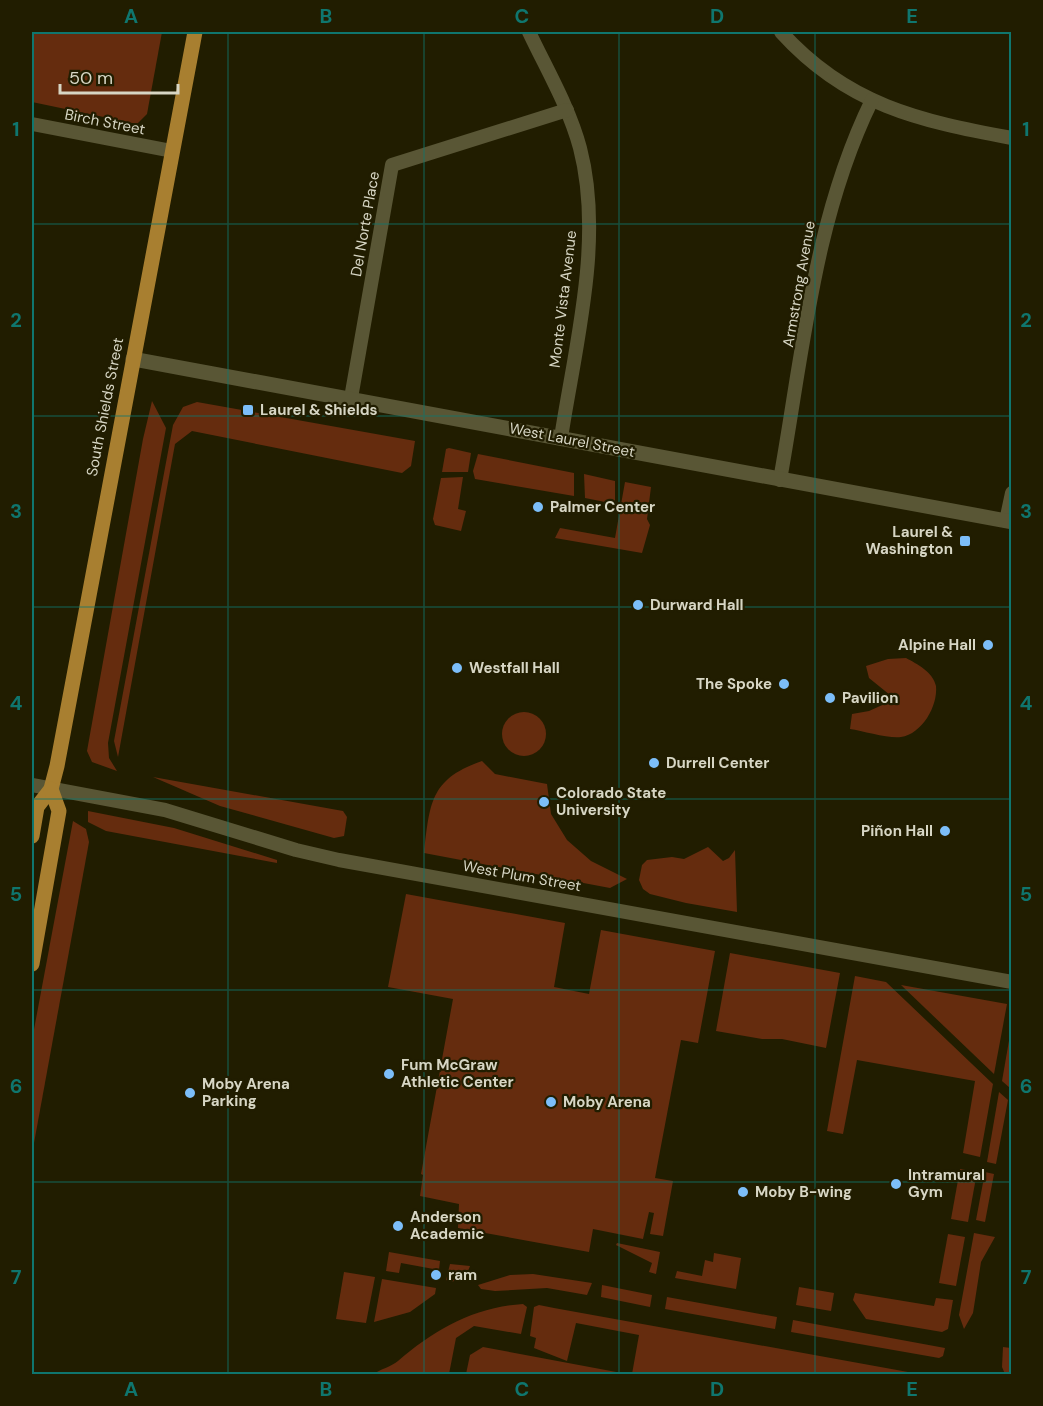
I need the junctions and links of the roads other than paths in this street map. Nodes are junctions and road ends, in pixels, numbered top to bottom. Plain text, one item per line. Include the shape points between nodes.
1 (195, 32) edge
2 (529, 32) edge
3 (781, 32) edge
4 (872, 100) junction
5 (567, 110) junction
6 (32, 124) edge
7 (1011, 138) edge
8 (172, 151) junction
9 (133, 358) junction
10 (351, 398) junction
11 (561, 438) junction
12 (780, 480) junction
13 (1011, 493) edge
14 (1009, 521) edge
15 (32, 785) edge
16 (51, 789) junction
17 (32, 836) edge
18 (32, 963) edge
19 (1011, 982) edge

1 - 8 main road, South Shields Street
2 - 5 street, Monte Vista Avenue
3 - 4 street via 829,75
4 - 7 street via 900,114 939,125
4 - 12 street, Armstrong Avenue via 854,135 825,227
5 - 10 street, Del Norte Place via 392,165
5 - 11 street, Monte Vista Avenue via 580,149 589,222 588,265
6 - 8 street, Birch Street
8 - 9 main road, South Shields Street
9 - 10 main road, West Laurel Street
9 - 16 main road, South Shields Street
10 - 11 main road, West Laurel Street
11 - 12 main road, West Laurel Street
12 - 14 main road, West Laurel Street
13 - 14 street
15 - 16 street, West Plum Street
16 - 17 main road, South Shields Street via 37,807
16 - 18 main road, South Shields Street via 60,811
16 - 19 street, West Plum Street via 165,810 339,860

